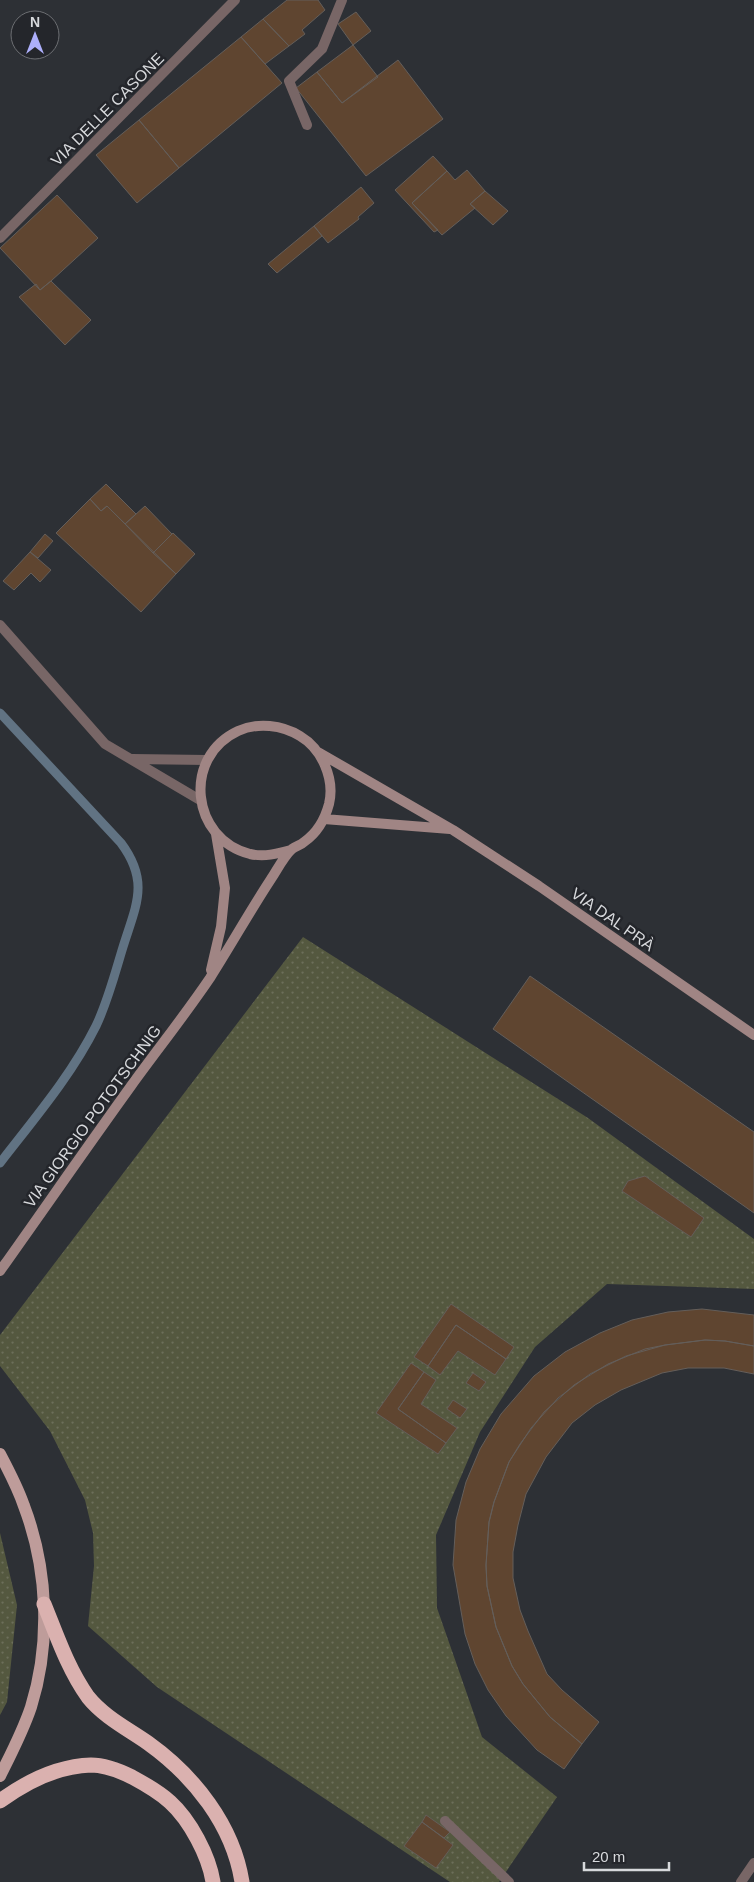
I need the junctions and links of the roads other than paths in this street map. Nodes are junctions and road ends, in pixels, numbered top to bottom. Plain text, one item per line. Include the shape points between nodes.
1 (235, 0) edge
2 (342, 0) edge
3 (307, 125) dead end
4 (0, 238) edge
5 (0, 625) edge
6 (317, 751) junction
7 (131, 759) junction
8 (207, 760) junction
9 (200, 800) junction
10 (324, 819) junction
11 (453, 830) junction
12 (216, 834) junction
13 (291, 850) junction
14 (210, 978) junction
15 (754, 1035) edge
16 (0, 1271) edge
17 (0, 1454) edge
18 (44, 1604) junction
19 (0, 1776) edge
20 (0, 1801) edge
21 (446, 1820) dead end
22 (754, 1863) edge
23 (213, 1882) edge
24 (242, 1882) edge
25 (509, 1882) edge
26 (741, 1882) edge

1 - 4 street, VIA DELLE CASONE
2 - 3 street via 322,49 289,81
5 - 7 street via 105,744
6 - 8 street via 301,736 288,730 260,725 238,731 220,743
6 - 10 street via 326,767 330,784
6 - 11 street, VIA DAL PRÀ
7 - 8 street
7 - 9 street
8 - 9 street via 200,781
9 - 12 street
10 - 11 street, VIA DAL PRÀ
10 - 13 street via 304,842
11 - 15 street, VIA DAL PRÀ
12 - 13 street via 232,847 251,854 272,855
12 - 14 street, VIA GIORGIO POTOTSCHNIG via 225,888
13 - 14 street, VIA GIORGIO POTOTSCHNIG
14 - 16 street, VIA GIORGIO POTOTSCHNIG
17 - 18 main road via 33,1533
18 - 19 main road via 44,1638 31,1707
18 - 24 highway via 63,1652 89,1698 105,1714 176,1765 216,1814 230,1842
20 - 23 highway via 65,1768 94,1765 121,1772 148,1785 171,1802 203,1849
21 - 25 street
22 - 26 street

